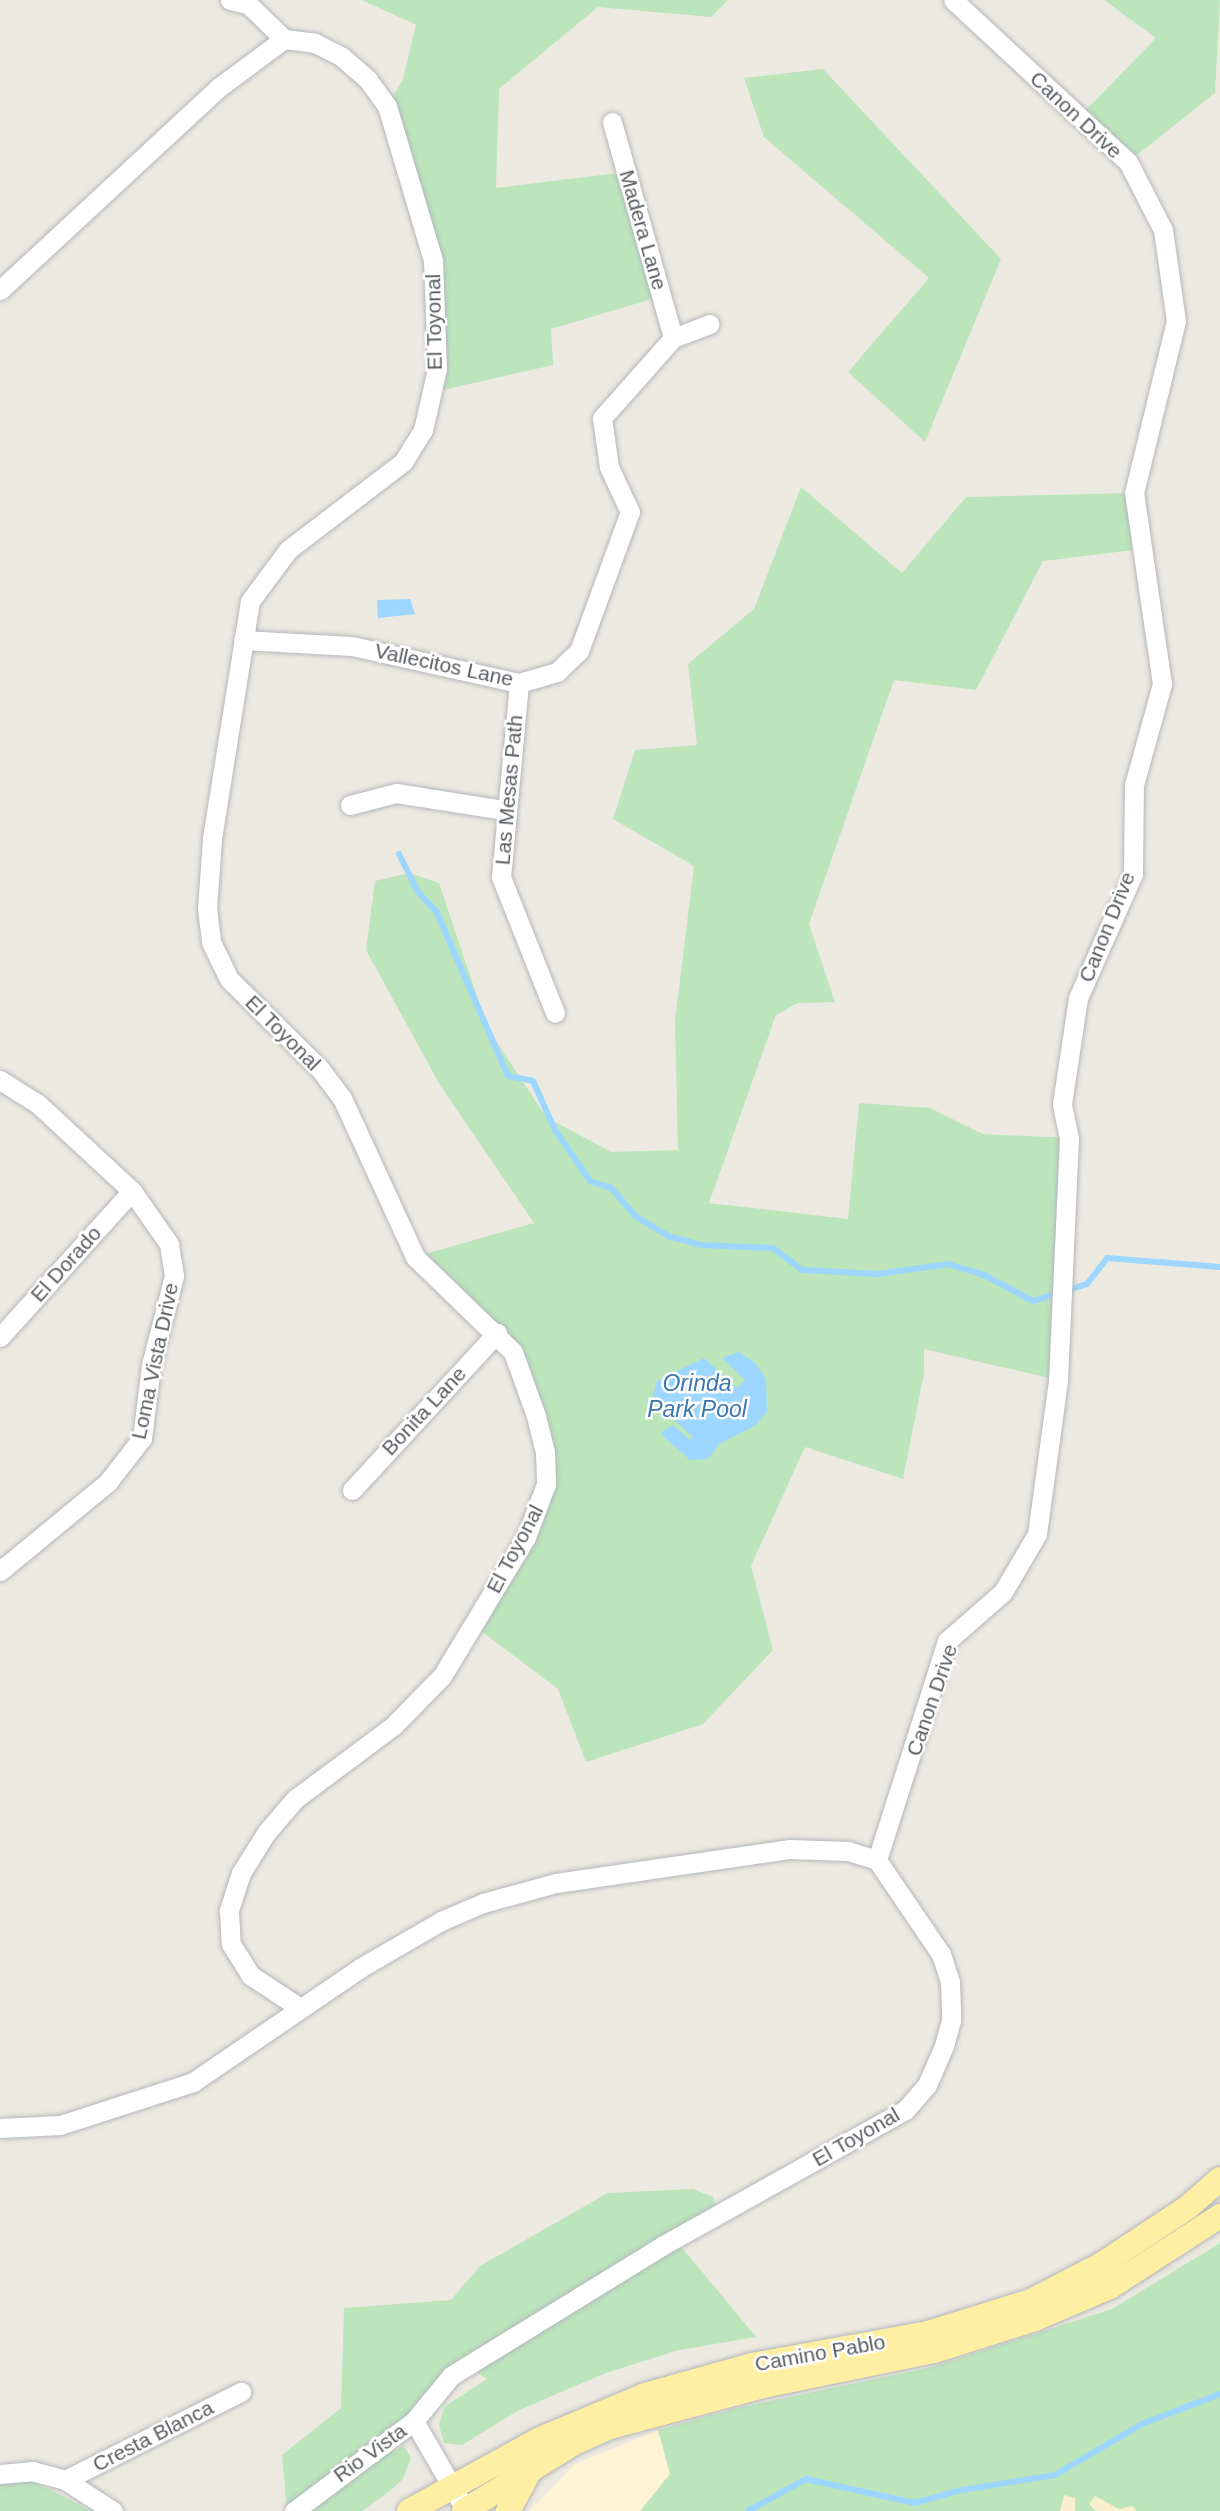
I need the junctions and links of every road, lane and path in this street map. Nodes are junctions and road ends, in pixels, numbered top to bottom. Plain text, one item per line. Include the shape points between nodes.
1 (230, 0) edge
2 (953, 0) edge
3 (284, 39) junction
4 (612, 122) dead end
5 (0, 290) edge
6 (709, 324) dead end
7 (673, 338) junction
8 (243, 640) junction
9 (519, 683) junction
10 (350, 805) dead end
11 (505, 810) junction
12 (555, 1013) dead end
13 (0, 1080) edge
14 (132, 1191) junction
15 (497, 1333) junction
16 (0, 1337) edge
17 (352, 1490) dead end
18 (0, 1571) edge
19 (877, 1860) junction
20 (300, 2008) junction
21 (0, 2128) edge
22 (1220, 2179) edge
23 (1220, 2216) edge
24 (241, 2392) dead end
25 (414, 2421) junction
26 (531, 2469) junction
27 (0, 2474) edge
28 (65, 2480) junction
29 (452, 2487) junction
30 (113, 2511) edge
31 (294, 2511) edge
32 (409, 2511) edge
33 (466, 2511) edge
34 (508, 2511) edge

1 - 3 street via 248,4
2 - 19 street, Canon Drive via 1128,162 1163,230 1176,321 1134,493 1162,684 1134,785 1133,873 1078,998 1064,1091 1069,1138 1058,1380 1037,1534 1003,1592 947,1641
3 - 5 street via 218,88
3 - 8 street, El Toyonal via 315,43 342,57 368,80 387,106 433,260 437,369 424,429 402,462 288,550 250,601
4 - 7 street, Madera Lane
6 - 7 street, Vallecitos Lane
7 - 9 street, Vallecitos Lane via 602,418 609,467 630,512 579,651 557,673
8 - 9 street, Vallecitos Lane via 352,646
8 - 15 street, El Toyonal via 212,839 207,908 215,957 237,988 320,1069 342,1098 415,1257
9 - 11 street, Las Mesas Path
10 - 11 street via 396,793
11 - 12 street, Las Mesas Path via 501,877
13 - 14 street, Loma Vista Drive via 38,1104
14 - 16 street, El Dorado
14 - 18 street, Loma Vista Drive via 169,1244 173,1268 151,1365 142,1438 108,1482
15 - 17 street, Bonita Lane
15 - 20 street, El Toyonal via 513,1353 545,1452 546,1484 526,1537 442,1676 410,1712 295,1799 241,1873 229,1912 231,1944 240,1964
19 - 20 street via 848,1851 789,1849 528,1889 441,1921
19 - 25 street, El Toyonal via 942,1955 950,1982 951,2020 927,2085 905,2110 662,2246 451,2376
20 - 21 street via 193,2082 60,2125
22 - 29 main road, Camino Pablo via 1187,2208 1102,2264 1031,2301 929,2333 740,2368 645,2395 540,2439
23 - 26 main road, Camino Pablo via 1110,2287 1035,2319 934,2351 653,2412 574,2442
24 - 28 street, Cresta Blanca
25 - 29 street
25 - 31 street, Rio Vista
26 - 33 main road, Camino Pablo
26 - 34 main road
27 - 28 street via 32,2471
28 - 30 street
29 - 32 main road, Camino Pablo
29 - 33 street

